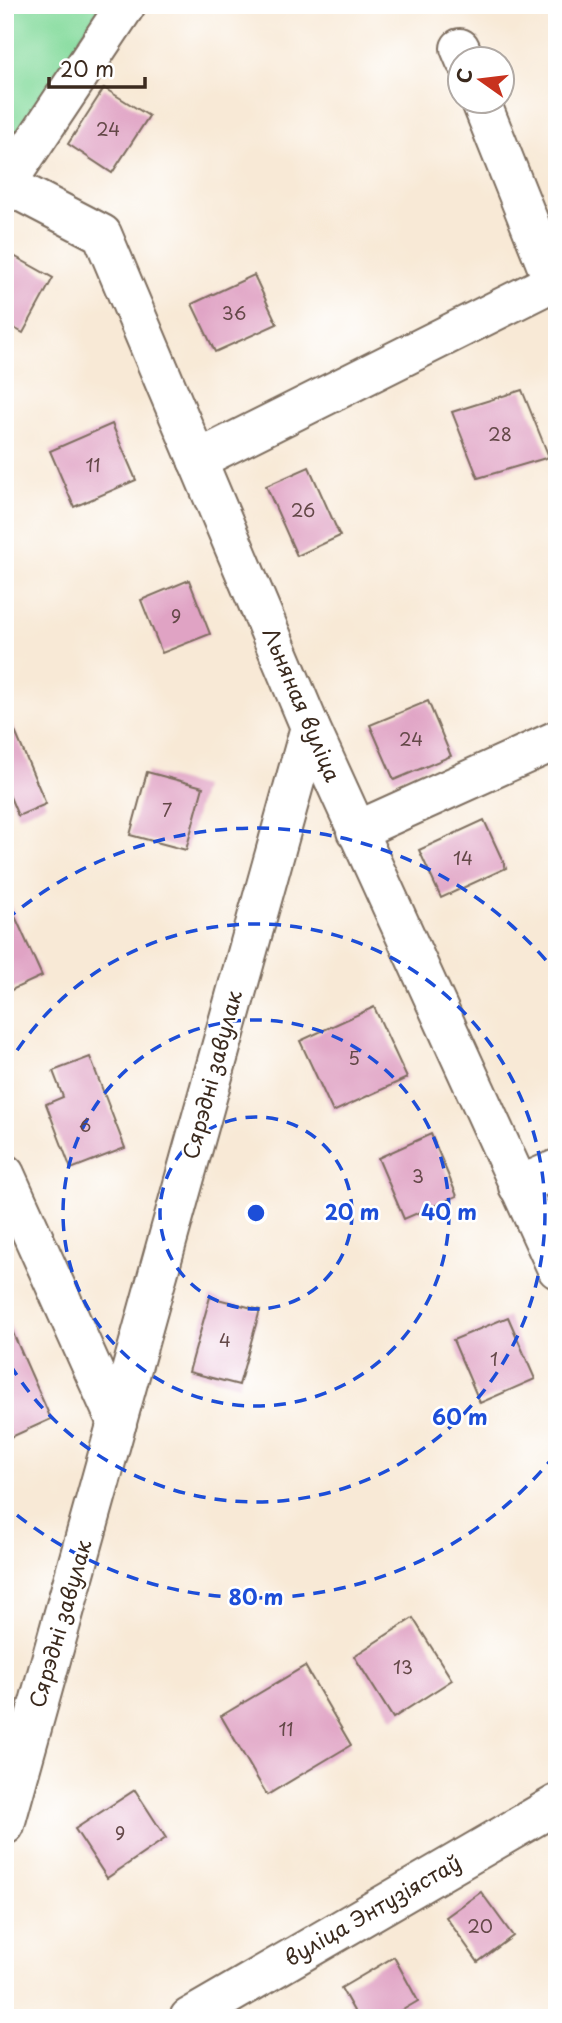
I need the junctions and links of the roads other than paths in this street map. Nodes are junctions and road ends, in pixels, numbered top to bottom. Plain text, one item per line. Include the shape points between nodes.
1 (126, 5) edge
2 (487, 116) edge
3 (6, 185) edge
4 (197, 460) junction
5 (310, 727) junction
6 (557, 740) edge
7 (356, 831) junction
8 (557, 1169) edge
9 (5, 1174) edge
10 (518, 1186) junction
11 (557, 1269) edge
12 (117, 1423) junction
13 (557, 1804) edge
14 (5, 1825) edge
15 (189, 2018) edge

1 - 3 street
2 - 4 street via 553,282
3 - 4 street, Льняная вуліца via 102,234
4 - 5 street, Льняная вуліца
5 - 7 street, Льняная вуліца
5 - 12 street, Сярэдні завулак
6 - 7 street
7 - 10 street, Льняная вуліца
8 - 10 street
9 - 12 street
10 - 11 street, Льняная вуліца
12 - 14 street, Сярэдні завулак
13 - 15 street, вуліца Энтузіястаў

